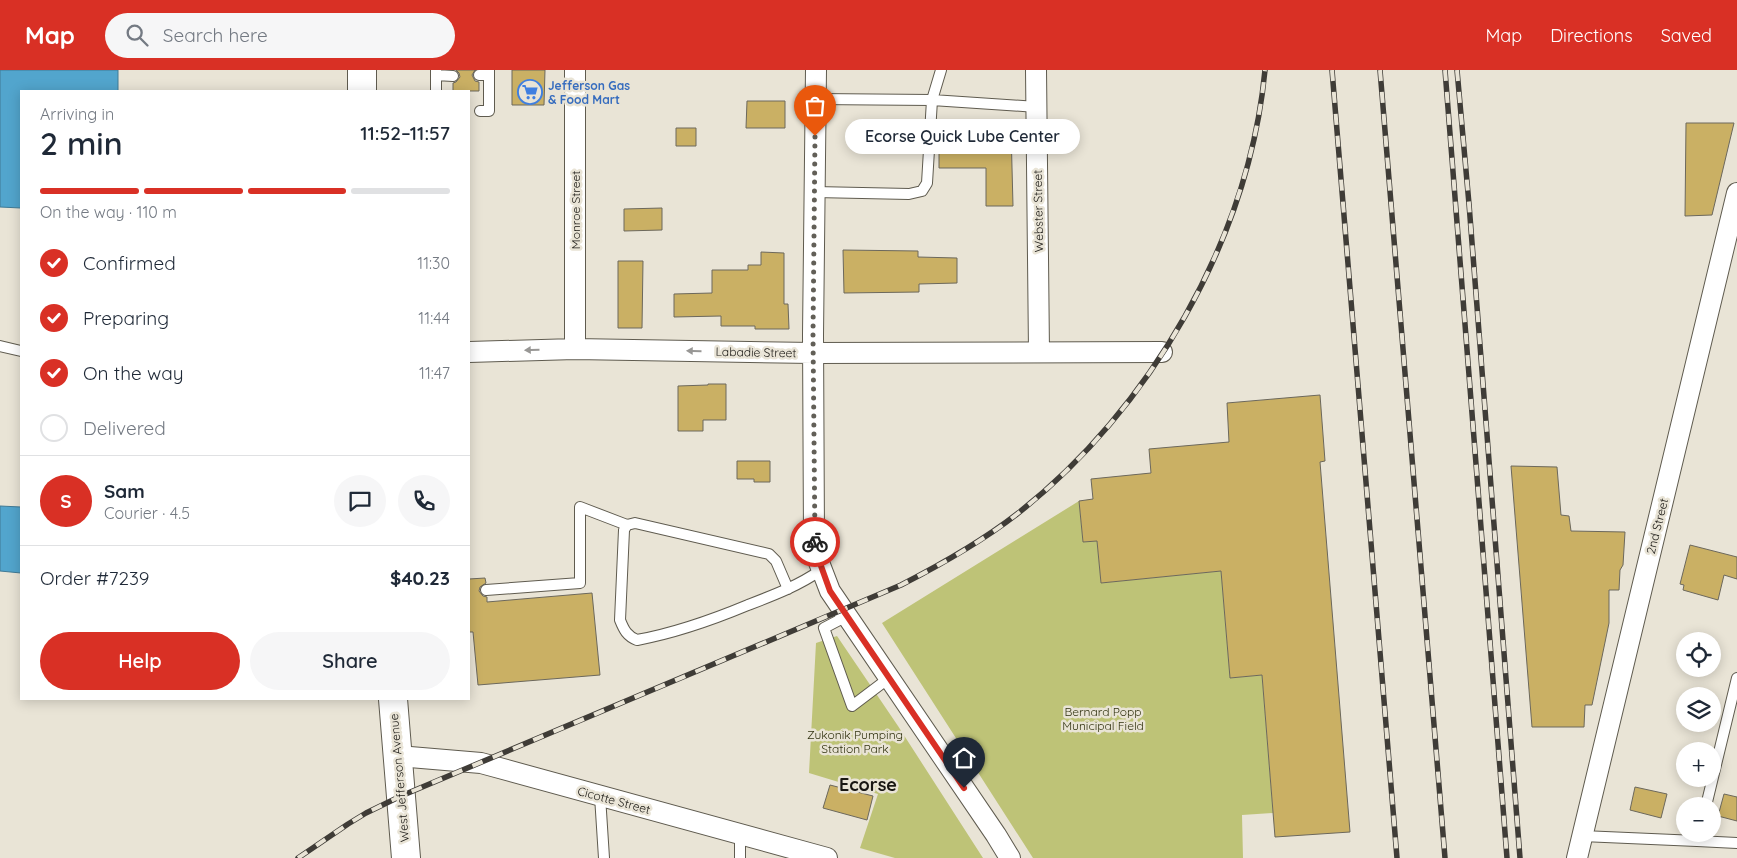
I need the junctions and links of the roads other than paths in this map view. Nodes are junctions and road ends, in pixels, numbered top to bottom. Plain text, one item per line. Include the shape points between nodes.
1 (362, 70) edge
2 (575, 70) edge
3 (816, 70) edge
4 (940, 70) edge
5 (1036, 70) edge
6 (436, 73) edge
7 (486, 73) edge
8 (453, 76) dead end
9 (362, 90) edge
10 (436, 90) edge
11 (816, 99) junction
12 (932, 100) junction
13 (1037, 107) junction
14 (480, 111) dead end
15 (815, 192) junction
16 (1737, 193) edge
17 (0, 346) edge
18 (575, 349) junction
19 (20, 351) edge
20 (470, 352) edge
21 (1039, 352) junction
22 (1162, 352) dead end
23 (813, 353) junction
24 (627, 525) junction
25 (821, 570) junction
26 (788, 589) junction
27 (486, 590) dead end
28 (847, 616) junction
29 (889, 678) junction
30 (1737, 678) edge
31 (393, 700) edge
32 (398, 756) junction
33 (600, 796) junction
34 (1708, 797) edge
35 (740, 834) junction
36 (1582, 836) junction
37 (1676, 838) edge
38 (1721, 841) edge
39 (1737, 843) edge
40 (406, 858) edge
41 (604, 858) edge
42 (740, 858) edge
43 (827, 858) edge
44 (1010, 858) edge
45 (1576, 858) edge

1 - 9 main road
2 - 18 street, Monroe Street
3 - 11 street
4 - 12 lane
5 - 13 street, Webster Street
6 - 8 lane
6 - 10 lane
7 - 14 lane via 484,95 489,111
11 - 12 lane
11 - 15 street
12 - 13 lane
12 - 15 lane via 927,183 922,191 909,194
13 - 21 street, Webster Street
15 - 23 street
16 - 36 street, 2nd Street
17 - 19 lane
18 -> 20 street, Labadie Street
23 -> 18 street, Labadie Street
21 - 22 street, Labadie Street
21 - 23 street, Labadie Street
23 - 25 street via 814,538
24 - 26 lane via 635,523 768,554 776,561
24 - 26 lane via 624,530 620,620 630,638 648,638 710,620
24 - 27 lane via 580,507 580,583
25 - 26 lane
25 - 28 street
28 - 29 street
28 - 29 lane via 824,628 852,706
29 - 44 street
30 - 34 lane
31 - 32 main road, West Jefferson Avenue
32 - 33 street, Cicotte Street via 480,763
32 - 40 main road, West Jefferson Avenue
33 - 35 street, Cicotte Street
33 - 41 lane
35 - 42 lane
35 - 43 street, Cicotte Street
36 - 37 lane
36 - 45 street, 2nd Street
38 - 39 lane

